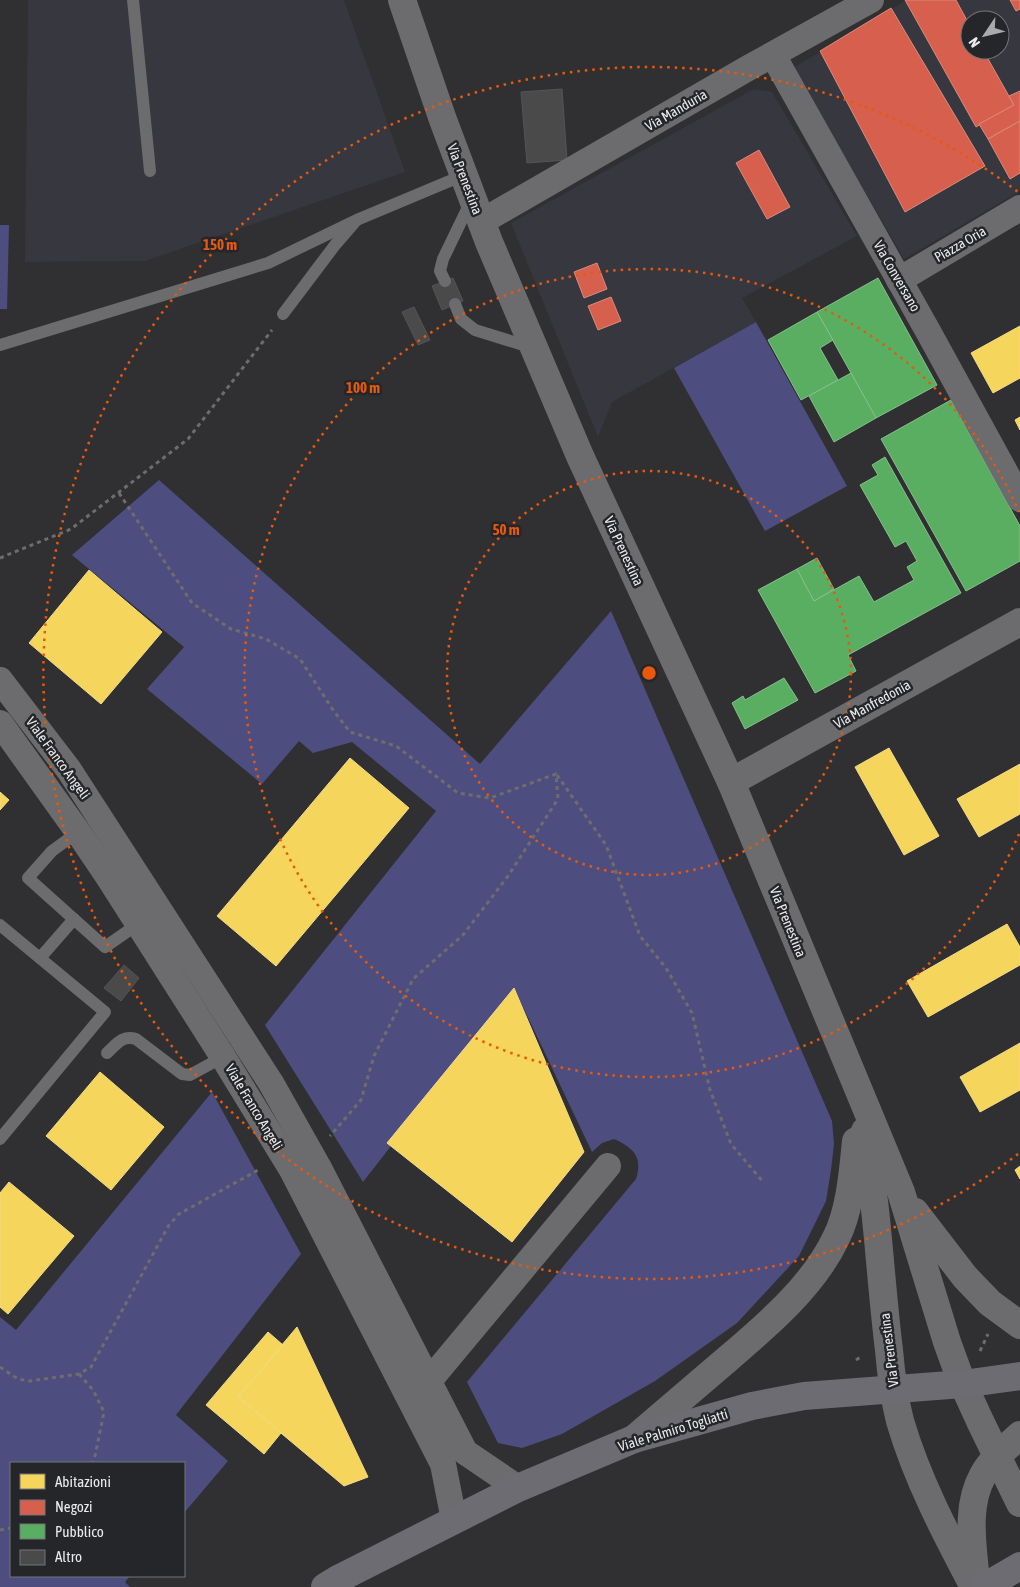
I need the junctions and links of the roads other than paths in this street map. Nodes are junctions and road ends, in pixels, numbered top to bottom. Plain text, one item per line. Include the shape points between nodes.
1 (133, 0) edge
2 (402, 0) edge
3 (871, 0) edge
4 (773, 55) junction
5 (150, 171) dead end
6 (473, 199) junction
7 (1020, 208) edge
8 (359, 219) junction
9 (899, 280) junction
10 (445, 281) dead end
11 (455, 304) dead end
12 (284, 314) road end
13 (0, 345) edge
14 (534, 348) junction
15 (1020, 499) edge
16 (1017, 630) edge
17 (2, 688) edge
18 (0, 723) edge
19 (731, 782) junction
20 (100, 817) junction
21 (78, 832) junction
22 (159, 909) junction
23 (74, 919) junction
24 (138, 924) junction
25 (0, 925) edge
26 (40, 958) junction
27 (245, 1043) junction
28 (107, 1053) dead end
29 (223, 1057) junction
30 (860, 1097) junction
31 (0, 1139) edge
32 (608, 1166) dead end
33 (901, 1192) junction
34 (1020, 1325) edge
35 (1020, 1376) edge
36 (429, 1381) junction
37 (963, 1384) junction
38 (893, 1389) junction
39 (1020, 1435) edge
40 (634, 1439) junction
41 (997, 1456) junction
42 (518, 1488) junction
43 (1020, 1503) edge
44 (454, 1520) junction
45 (1020, 1566) edge
46 (325, 1587) edge
47 (975, 1587) edge
48 (984, 1587) edge

1 - 5 lane
2 - 6 main road, Via Prenestina
3 - 4 street, Via Manduria
4 - 6 street, Via Manduria
4 - 9 street, Via Conversano
6 - 8 lane
6 - 10 lane via 443,259 440,271
6 - 14 main road, Via Prenestina
7 - 9 street, Piazza Oria
8 - 12 lane via 335,245
8 - 13 lane via 268,264
9 - 15 street, Via Conversano
11 - 14 lane via 461,318 475,330
14 - 19 main road, Via Prenestina via 584,465
16 - 19 main road, Via Manfredonia
17 - 20 street, Viale Franco Angeli via 69,770
18 - 21 street, Viale Franco Angeli
19 - 30 main road, Via Prenestina
20 - 21 street
20 - 22 street, Viale Franco Angeli
21 - 23 lane via 52,851 28,878
21 - 24 street, Viale Franco Angeli
22 - 24 street
22 - 27 street, Viale Franco Angeli
23 - 24 lane via 105,947
23 - 26 lane
24 - 29 street, Viale Franco Angeli
25 - 26 lane
26 - 31 lane via 105,1012
27 - 29 street
27 - 36 street, Viale Franco Angeli via 320,1170
28 - 29 lane via 129,1037 182,1074 190,1075
29 - 44 street, Viale Franco Angeli via 292,1170 443,1464
30 - 33 main road, Via Prenestina
30 - 38 main road, Via Prenestina
30 - 40 main road via 854,1166 847,1202 837,1237 824,1260 759,1331
32 - 36 street
33 - 34 main road via 965,1277 990,1303
33 - 37 main road, Via Prenestina
35 - 37 main road, Viale Palmiro Togliatti
36 - 42 street, Viale Franco Angeli via 465,1452
37 - 38 main road, Viale Palmiro Togliatti
37 - 41 main road, Via Prenestina
38 - 40 main road, Viale Palmiro Togliatti via 804,1396 752,1406
38 - 47 main road, Via Prenestina via 904,1435 920,1477
39 - 41 main road
40 - 42 main road, Viale Palmiro Togliatti
41 - 43 main road, Via Prenestina
41 - 47 main road via 984,1474 972,1507
42 - 44 main road, Viale Palmiro Togliatti
44 - 46 main road, Viale Palmiro Togliatti
45 - 48 main road

